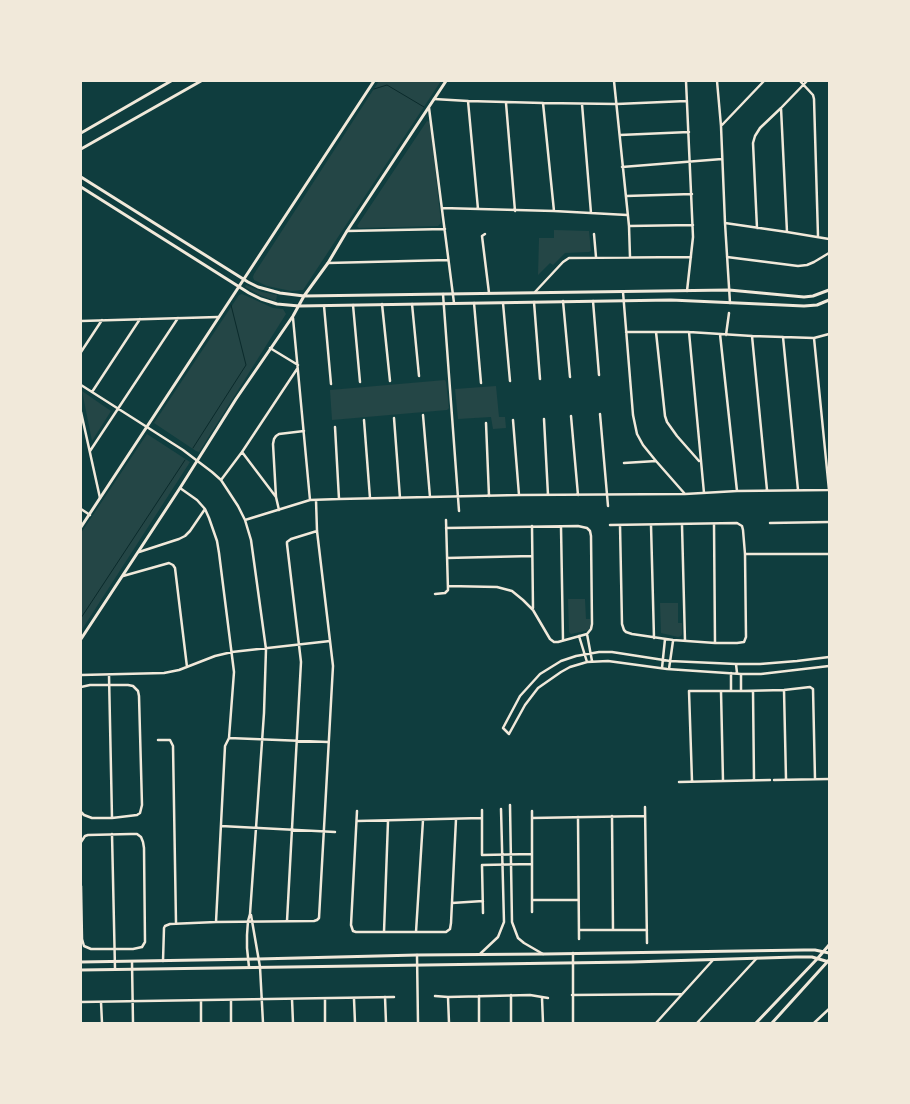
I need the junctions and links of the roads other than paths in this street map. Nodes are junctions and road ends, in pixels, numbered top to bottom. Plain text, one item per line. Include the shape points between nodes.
1 (171, 81) edge
2 (201, 81) edge
3 (374, 81) edge
4 (446, 81) edge
5 (614, 81) edge
6 (686, 81) edge
7 (717, 81) edge
8 (764, 81) edge
9 (800, 81) edge
10 (807, 81) edge
11 (803, 85) junction
12 (434, 99) junction
13 (468, 101) junction
14 (686, 101) junction
15 (506, 102) junction
16 (543, 103) junction
17 (582, 104) junction
18 (617, 104) junction
19 (429, 106) junction
20 (781, 108) junction
21 (721, 126) junction
22 (689, 132) junction
23 (81, 133) edge
24 (620, 135) junction
25 (81, 149) edge
26 (722, 159) junction
27 (690, 161) junction
28 (622, 167) junction
29 (81, 177) edge
30 (81, 187) edge
31 (692, 194) junction
32 (625, 196) junction
33 (126, 205) junction
34 (442, 208) junction
35 (478, 209) junction
36 (515, 211) junction
37 (554, 211) junction
38 (122, 213) junction
39 (591, 213) junction
40 (627, 215) junction
41 (725, 223) junction
42 (693, 225) junction
43 (629, 226) junction
44 (758, 228) junction
45 (444, 229) junction
46 (347, 230) junction
47 (787, 232) junction
48 (485, 234) dead end
49 (594, 234) dead end
50 (172, 235) junction
51 (818, 236) junction
52 (829, 239) edge
53 (167, 242) junction
54 (829, 253) edge
55 (596, 257) junction
56 (630, 257) junction
57 (692, 257) junction
58 (727, 257) junction
59 (448, 260) junction
60 (328, 262) junction
61 (243, 280) junction
62 (238, 287) junction
63 (729, 290) junction
64 (829, 290) edge
65 (687, 291) junction
66 (624, 292) junction
67 (488, 293) junction
68 (534, 293) junction
69 (443, 294) junction
70 (453, 294) junction
71 (304, 296) junction
72 (829, 300) edge
73 (593, 301) junction
74 (624, 301) junction
75 (474, 302) junction
76 (503, 302) junction
77 (534, 302) junction
78 (563, 302) junction
79 (443, 303) junction
80 (454, 303) junction
81 (730, 303) junction
82 (382, 304) junction
83 (412, 304) junction
84 (324, 305) junction
85 (353, 305) junction
86 (298, 306) junction
87 (729, 313) dead end
88 (293, 316) junction
89 (218, 317) junction
90 (178, 318) junction
91 (140, 319) junction
92 (81, 320) edge
93 (102, 320) junction
94 (626, 332) junction
95 (656, 332) junction
96 (689, 332) junction
97 (720, 334) junction
98 (726, 334) junction
99 (829, 334) edge
100 (752, 336) junction
101 (783, 337) junction
102 (814, 338) junction
103 (270, 348) junction
104 (81, 352) edge
105 (298, 367) junction
106 (599, 375) dead end
107 (419, 376) dead end
108 (570, 377) dead end
109 (540, 379) dead end
110 (390, 381) dead end
111 (510, 381) dead end
112 (360, 382) dead end
113 (481, 383) dead end
114 (331, 384) dead end
115 (81, 385) edge
116 (92, 392) junction
117 (118, 409) junction
118 (81, 412) edge
119 (600, 414) dead end
120 (423, 416) dead end
121 (571, 416) dead end
122 (394, 418) dead end
123 (544, 419) dead end
124 (364, 420) dead end
125 (513, 420) dead end
126 (486, 423) dead end
127 (147, 426) junction
128 (334, 427) dead end
129 (304, 432) junction
130 (90, 451) junction
131 (242, 452) junction
132 (197, 461) junction
133 (656, 461) junction
134 (700, 462) junction
135 (624, 463) dead end
136 (221, 480) junction
137 (180, 488) junction
138 (767, 490) junction
139 (798, 490) junction
140 (829, 490) edge
141 (736, 491) junction
142 (704, 493) junction
143 (607, 494) junction
144 (685, 494) junction
145 (519, 495) junction
146 (548, 495) junction
147 (578, 495) junction
148 (489, 496) junction
149 (276, 497) junction
150 (430, 497) junction
151 (458, 497) junction
152 (100, 498) junction
153 (339, 498) junction
154 (370, 498) junction
155 (400, 498) junction
156 (310, 500) junction
157 (316, 500) junction
158 (608, 506) dead end
159 (81, 509) edge
160 (205, 509) junction
161 (279, 510) junction
162 (459, 511) dead end
163 (90, 514) junction
164 (245, 520) junction
165 (446, 520) dead end
166 (829, 522) edge
167 (770, 523) dead end
168 (714, 524) junction
169 (610, 525) dead end
170 (620, 525) junction
171 (651, 525) junction
172 (682, 525) junction
173 (532, 526) junction
174 (561, 526) junction
175 (81, 527) edge
176 (446, 528) junction
177 (317, 531) junction
178 (139, 552) junction
179 (745, 554) junction
180 (829, 554) edge
181 (532, 556) junction
182 (447, 558) junction
183 (123, 576) junction
184 (448, 586) junction
185 (435, 594) dead end
186 (532, 610) junction
187 (587, 634) junction
188 (579, 636) junction
189 (654, 638) junction
190 (81, 639) edge
191 (665, 639) junction
192 (563, 640) junction
193 (673, 640) junction
194 (330, 641) junction
195 (685, 641) junction
196 (716, 643) junction
197 (299, 645) junction
198 (266, 649) junction
199 (232, 652) junction
200 (591, 653) junction
201 (584, 654) junction
202 (829, 657) edge
203 (663, 660) junction
204 (670, 660) junction
205 (592, 661) junction
206 (587, 662) junction
207 (736, 664) junction
208 (829, 666) edge
209 (187, 667) junction
210 (662, 668) junction
211 (669, 669) junction
212 (731, 673) junction
213 (739, 673) junction
214 (81, 675) edge
215 (109, 675) junction
216 (109, 685) junction
217 (81, 686) edge
218 (784, 690) junction
219 (721, 691) junction
220 (731, 691) junction
221 (741, 691) junction
222 (753, 691) junction
223 (229, 738) junction
224 (158, 740) dead end
225 (262, 740) junction
226 (297, 742) junction
227 (328, 742) junction
228 (829, 778) edge
229 (786, 779) junction
230 (814, 779) junction
231 (754, 780) junction
232 (692, 781) junction
233 (723, 781) junction
234 (679, 782) dead end
235 (510, 805) dead end
236 (645, 807) dead end
237 (501, 809) dead end
238 (482, 810) dead end
239 (357, 811) dead end
240 (532, 811) dead end
241 (81, 812) edge
242 (612, 816) junction
243 (645, 816) junction
244 (578, 817) junction
245 (112, 818) junction
246 (482, 818) junction
247 (532, 818) junction
248 (456, 819) junction
249 (423, 820) junction
250 (357, 821) junction
251 (388, 821) junction
252 (221, 826) junction
253 (256, 828) junction
254 (292, 830) junction
255 (324, 831) junction
256 (335, 832) dead end
257 (112, 834) junction
258 (81, 842) edge
259 (502, 854) junction
260 (511, 854) junction
261 (532, 854) junction
262 (503, 864) junction
263 (511, 864) junction
264 (532, 864) junction
265 (81, 886) edge
266 (532, 900) junction
267 (578, 900) junction
268 (483, 901) junction
269 (452, 903) junction
270 (532, 912) dead end
271 (250, 914) junction
272 (483, 914) dead end
273 (248, 921) junction
274 (287, 921) junction
275 (216, 922) junction
276 (253, 922) junction
277 (504, 922) junction
278 (512, 922) junction
279 (176, 924) junction
280 (579, 930) junction
281 (613, 930) junction
282 (647, 930) junction
283 (384, 932) junction
284 (416, 932) junction
285 (579, 939) dead end
286 (647, 943) dead end
287 (829, 945) edge
288 (114, 949) junction
289 (824, 952) junction
290 (574, 953) junction
291 (582, 953) junction
292 (829, 953) edge
293 (480, 954) junction
294 (545, 954) junction
295 (417, 955) junction
296 (339, 957) junction
297 (757, 958) junction
298 (818, 958) junction
299 (258, 959) junction
300 (248, 960) junction
301 (713, 960) junction
302 (163, 961) junction
303 (828, 961) edge
304 (81, 962) edge
305 (114, 962) junction
306 (132, 962) junction
307 (573, 962) junction
308 (582, 962) junction
309 (417, 964) junction
310 (339, 966) junction
311 (260, 967) junction
312 (249, 968) junction
313 (133, 969) junction
314 (81, 970) edge
315 (115, 970) junction
316 (682, 994) junction
317 (511, 995) junction
318 (572, 995) junction
319 (435, 996) dead end
320 (479, 996) junction
321 (394, 997) dead end
322 (448, 997) junction
323 (324, 998) junction
324 (386, 998) junction
325 (542, 998) junction
326 (548, 998) dead end
327 (262, 999) junction
328 (292, 999) junction
329 (354, 999) junction
330 (231, 1000) junction
331 (201, 1001) junction
332 (81, 1002) edge
333 (101, 1002) junction
334 (133, 1002) junction
335 (829, 1009) edge
336 (102, 1023) edge
337 (133, 1023) edge
338 (201, 1023) edge
339 (231, 1023) edge
340 (263, 1023) edge
341 (293, 1023) edge
342 (325, 1023) edge
343 (355, 1023) edge
344 (386, 1023) edge
345 (418, 1023) edge
346 (449, 1023) edge
347 (479, 1023) edge
348 (512, 1023) edge
349 (543, 1023) edge
350 (573, 1023) edge
351 (656, 1023) edge
352 (697, 1023) edge
353 (756, 1023) edge
354 (772, 1023) edge
355 (814, 1023) edge

1 - 23 street
2 - 25 street
3 - 61 street
4 - 12 street
5 - 18 street
6 - 14 street
7 - 21 street
8 - 21 street
9 - 11 street
10 - 11 street
11 - 20 street
11 - 51 street via 814,99
12 - 13 street
12 - 19 street
13 - 15 street
13 - 35 street
14 - 18 street
14 - 22 street
15 - 16 street
15 - 36 street
16 - 17 street
16 - 37 street
17 - 18 street
17 - 39 street
18 - 24 street
19 - 34 street
19 - 46 street
20 - 44 street via 757,131 753,143
20 - 47 street
21 - 26 street
22 - 24 street
22 - 27 street
24 - 28 street
26 - 27 street
26 - 41 street
27 - 28 street
27 - 31 street
28 - 32 street
29 - 33 street
30 - 38 street
31 - 32 street
31 - 42 street
32 - 40 street
33 - 38 street
33 - 50 street
34 - 35 street
34 - 45 street
35 - 36 street
36 - 37 street
37 - 39 street
38 - 53 street
39 - 40 street
40 - 43 street
41 - 44 street
41 - 58 street
42 - 43 street
42 - 57 street
43 - 56 street
44 - 47 street
45 - 46 street
45 - 59 street
46 - 60 street
47 - 51 street
48 - 67 street via 482,238
49 - 55 street
50 - 53 street
50 - 61 street
51 - 52 street
53 - 62 street
54 - 58 street via 807,265 798,266
55 - 56 street
55 - 68 street via 567,259
56 - 57 street
57 - 65 street
58 - 63 street
59 - 60 street
59 - 70 street
60 - 71 street
61 - 62 street
61 - 71 street via 271,291
62 - 86 street via 257,298
62 - 89 street
63 - 64 street via 804,297
63 - 65 street
63 - 81 street
65 - 66 street
66 - 68 street
66 - 74 street
67 - 68 street
67 - 70 street
69 - 70 street
69 - 71 street
69 - 79 street
70 - 80 street
71 - 86 street
72 - 81 street via 804,306
73 - 74 street
73 - 78 street
73 - 106 street
74 - 81 street
74 - 94 street
75 - 76 street
75 - 80 street
75 - 113 street
76 - 77 street
76 - 111 street
77 - 78 street
77 - 109 street
78 - 108 street
79 - 80 street
79 - 83 street
79 - 151 street
82 - 83 street
82 - 85 street
82 - 110 street
83 - 107 street
84 - 85 street
84 - 86 street
84 - 114 street
85 - 112 street
86 - 88 street
87 - 98 street
88 - 103 street
88 - 105 street
89 - 90 street
89 - 127 street
90 - 91 street
90 - 117 street
91 - 93 street
91 - 116 street
92 - 93 street
93 - 104 street
94 - 95 street
94 - 133 street via 635,428 643,446
95 - 96 street
95 - 134 street via 667,422
96 - 97 street
96 - 134 street
97 - 98 street
97 - 141 street
98 - 100 street
99 - 102 street
100 - 101 street
100 - 138 street
101 - 102 street
101 - 139 street
102 - 140 street
103 - 105 street
103 - 132 street
105 - 129 street
105 - 131 street
115 - 116 street
116 - 117 street
117 - 127 street
117 - 130 street
118 - 130 street
119 - 143 street
120 - 150 street
121 - 147 street
122 - 155 street
123 - 146 street
124 - 154 street
125 - 145 street
126 - 148 street
127 - 132 street
127 - 152 street
128 - 153 street
129 - 149 street via 279,434 274,439
129 - 156 street
130 - 152 street
131 - 136 street
131 - 149 street
132 - 136 street
132 - 137 street
133 - 135 street
133 - 144 street
134 - 142 street
136 - 164 street
137 - 160 street
137 - 178 street
138 - 139 street
138 - 141 street
139 - 140 street
141 - 142 street
142 - 144 street
143 - 144 street
143 - 147 street
143 - 158 street
145 - 146 street
145 - 148 street
146 - 147 street
148 - 151 street
149 - 161 street
150 - 151 street
150 - 155 street
151 - 162 street
152 - 163 street
153 - 154 street
153 - 157 street
154 - 155 street
156 - 157 street
156 - 161 street
157 - 177 street
159 - 163 street
160 - 178 street via 185,536
160 - 199 street via 219,553
161 - 164 street
163 - 175 street
164 - 198 street via 253,552
165 - 176 street
166 - 167 street
168 - 172 street
168 - 179 street via 737,523 742,526
168 - 196 street
169 - 170 street
170 - 171 street
170 - 189 street via 622,624 628,633
171 - 172 street
171 - 189 street
172 - 195 street
173 - 174 street
173 - 176 street
173 - 181 street
174 - 187 street via 587,528 591,536 592,624
174 - 192 street
176 - 182 street
177 - 194 street
177 - 197 street via 287,542
178 - 183 street
179 - 180 street
179 - 196 street via 746,637 742,643
181 - 182 street
181 - 186 street
182 - 184 street
183 - 190 street
183 - 209 street via 173,564
184 - 185 street via 447,592
184 - 186 street via 505,588 517,594
186 - 192 street via 552,642
187 - 188 street
187 - 200 street
188 - 192 street
188 - 201 street
189 - 191 street
191 - 193 street
191 - 203 street
193 - 195 street
193 - 204 street
194 - 197 street
194 - 227 street via 333,666
195 - 196 street
197 - 198 street
197 - 226 street via 301,676
198 - 199 street
198 - 225 street
199 - 209 street
199 - 223 street via 234,672
200 - 201 street
200 - 203 street via 612,652
200 - 205 street
201 - 206 street
201 - 206 street via 560,661 540,674 520,696 503,728 509,734 538,688 570,667
202 - 207 street
203 - 204 street
203 - 210 street
204 - 207 street
204 - 211 street
205 - 206 street
205 - 210 street
207 - 213 street
208 - 213 street via 761,674
209 - 215 street via 164,673
210 - 211 street
211 - 212 street
212 - 213 street
212 - 220 street
213 - 221 street
214 - 215 street
215 - 216 street
216 - 217 street
216 - 245 street
216 - 245 street via 133,686 138,691 142,805 140,813
218 - 222 street
218 - 229 street
218 - 230 street via 813,689
219 - 220 street
219 - 232 street via 690,691
219 - 233 street
220 - 221 street
221 - 222 street
222 - 231 street
223 - 225 street
223 - 252 street
224 - 279 street via 168,740 173,746
225 - 226 street
225 - 253 street
226 - 227 street
226 - 254 street
227 - 255 street
228 - 230 street
229 - 230 street
229 - 231 street
231 - 233 street
232 - 233 street
232 - 234 street
235 - 260 street
236 - 243 street
237 - 259 street
238 - 246 street
239 - 250 street
240 - 247 street
241 - 245 street via 92,818
242 - 243 street
242 - 244 street
242 - 281 street
243 - 282 street
244 - 247 street
244 - 267 street
246 - 248 street
246 - 259 street via 482,855
247 - 261 street
248 - 249 street
248 - 269 street
249 - 251 street
249 - 284 street
250 - 251 street
250 - 283 street via 351,925 356,932
251 - 283 street
252 - 253 street
252 - 275 street
253 - 254 street
253 - 271 street
254 - 255 street
254 - 274 street
255 - 256 street
255 - 274 street via 319,916 317,920
257 - 258 street via 88,835
257 - 288 street
257 - 288 street via 137,834 144,848 145,942 140,948
259 - 260 street
259 - 262 street
260 - 261 street
260 - 263 street
261 - 264 street
262 - 263 street
262 - 268 street via 482,865
262 - 277 street
263 - 264 street
263 - 278 street
264 - 266 street
265 - 288 street via 84,946
266 - 267 street
266 - 270 street
267 - 280 street
268 - 269 street
268 - 272 street
269 - 284 street via 450,929 446,932
271 - 273 street
271 - 276 street
273 - 275 street
273 - 276 street
273 - 300 street
274 - 276 street
275 - 279 street
276 - 299 street
277 - 278 street
277 - 293 street via 498,937
278 - 294 street via 518,938
279 - 302 street via 168,924 164,928
280 - 281 street
280 - 285 street
281 - 282 street
282 - 286 street
283 - 284 street
287 - 289 street
288 - 305 street
289 - 291 street
289 - 292 street
289 - 298 street
290 - 291 street
290 - 294 street
290 - 307 street
291 - 308 street
293 - 294 street
293 - 295 street
295 - 296 street
295 - 309 street
296 - 299 street
296 - 310 street
297 - 298 street
297 - 301 street
297 - 352 street
298 - 303 street
298 - 353 street
299 - 300 street
299 - 311 street
300 - 302 street
300 - 312 street
301 - 308 street
301 - 316 street
302 - 306 street
303 - 354 street
304 - 305 street
305 - 306 street
305 - 315 street
306 - 313 street
307 - 308 street
307 - 309 street
307 - 318 street
309 - 310 street
309 - 345 street
310 - 311 street
311 - 312 street
311 - 327 street
312 - 313 street
313 - 315 street
313 - 334 street
314 - 315 street
316 - 318 street
316 - 351 street
317 - 320 street
317 - 325 street
317 - 348 street
318 - 350 street
319 - 322 street
320 - 322 street
320 - 347 street
321 - 324 street
322 - 346 street
323 - 328 street
323 - 329 street
323 - 342 street
324 - 329 street
324 - 344 street
325 - 326 street
325 - 349 street
327 - 328 street
327 - 330 street
327 - 340 street
328 - 341 street
329 - 343 street
330 - 331 street
330 - 339 street
331 - 334 street
331 - 338 street
332 - 333 street
333 - 334 street
333 - 336 street
334 - 337 street
335 - 355 street

